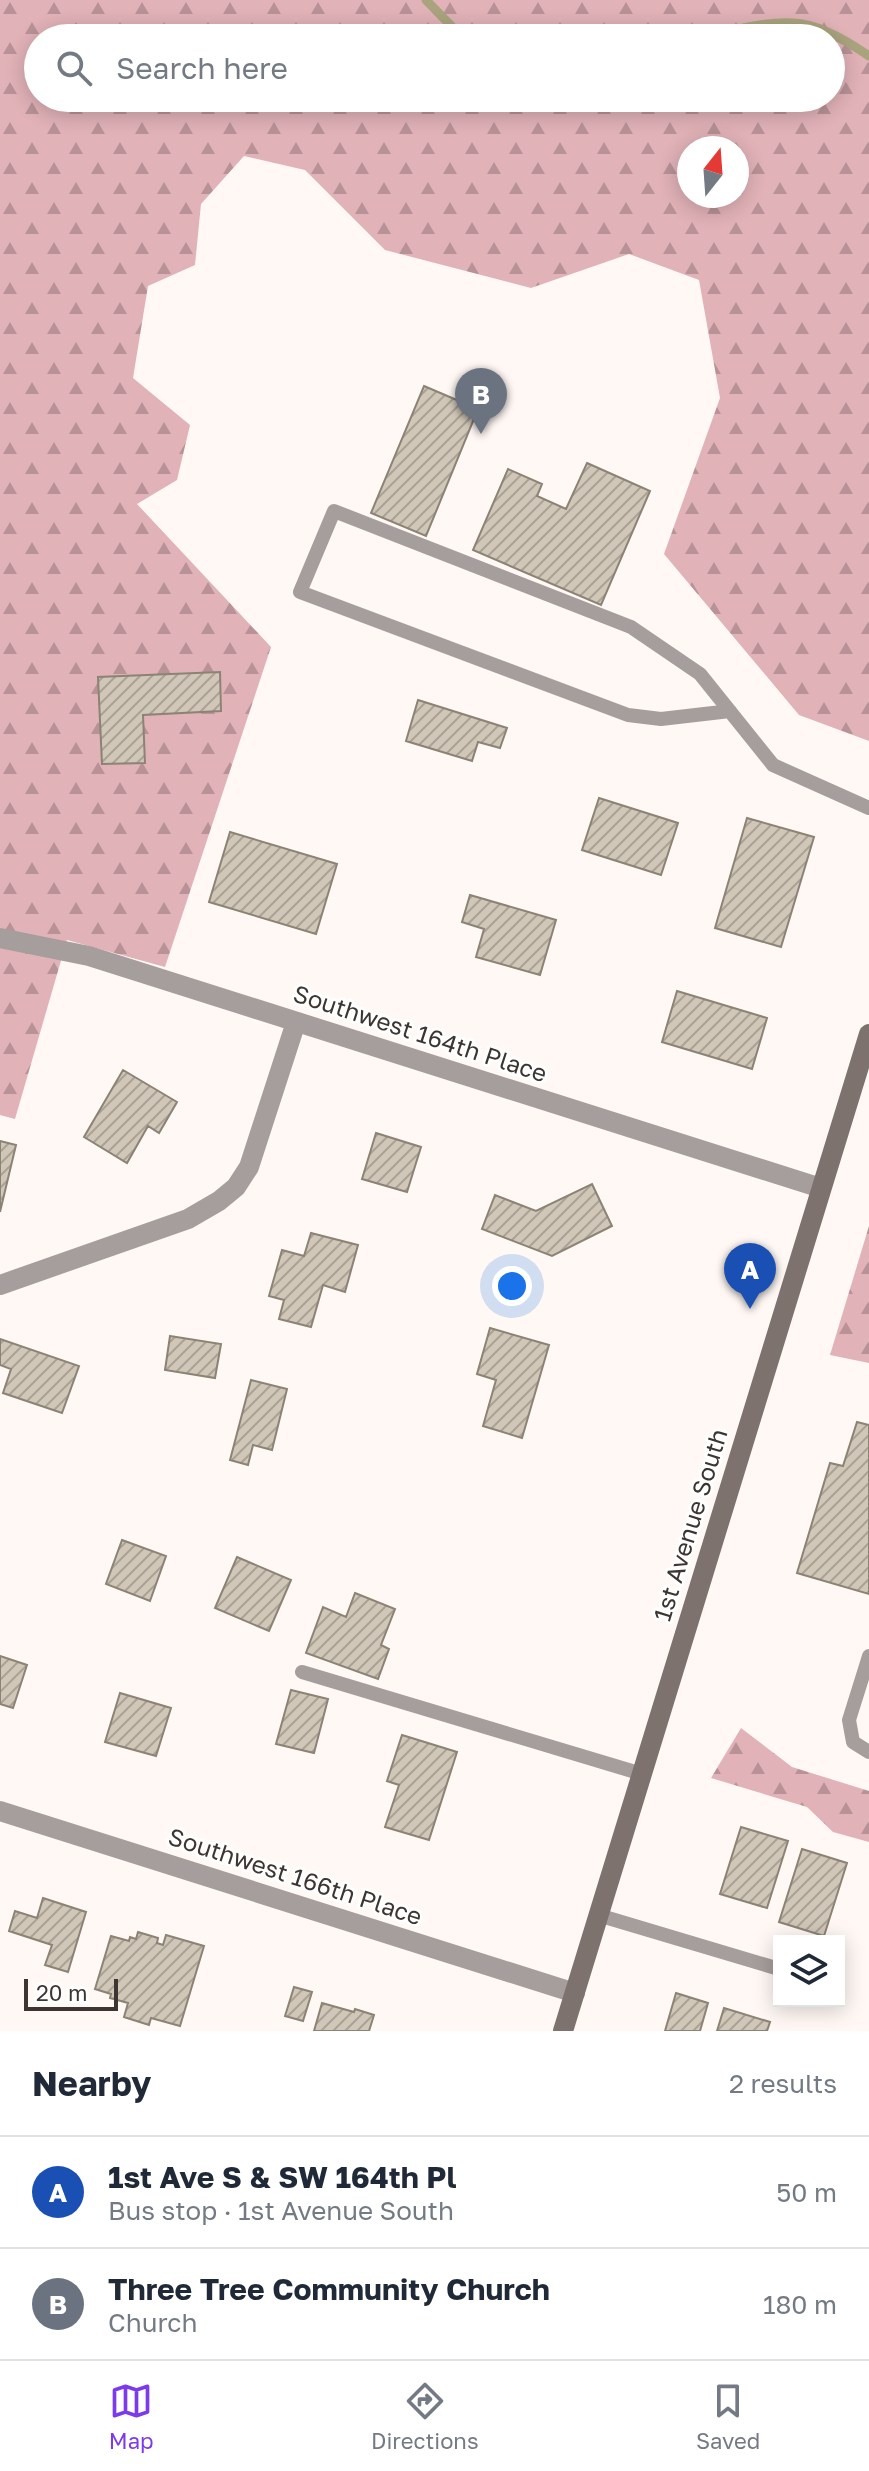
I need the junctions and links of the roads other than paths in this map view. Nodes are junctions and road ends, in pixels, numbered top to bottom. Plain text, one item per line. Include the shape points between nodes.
1 (730, 711) junction
2 (869, 808) edge
3 (0, 938) edge
4 (296, 1022) junction
5 (869, 1034) edge
6 (821, 1188) junction
7 (0, 1285) edge
8 (869, 1656) edge
9 (302, 1672) dead end
10 (869, 1752) edge
11 (642, 1774) junction
12 (0, 1811) edge
13 (598, 1915) junction
14 (773, 1967) edge
15 (575, 1993) junction
16 (563, 2031) edge

1 - 1 lane via 700,674 631,627 334,511 300,592 628,715 661,719
1 - 2 lane via 773,765
3 - 4 street, Southwest 164th Place via 89,956
4 - 6 street, Southwest 164th Place
4 - 7 street via 249,1167 236,1187 188,1219
5 - 6 main road, 1st Avenue South
6 - 11 main road, 1st Avenue South
8 - 10 lane via 849,1720 853,1742
9 - 11 lane
11 - 13 main road, 1st Avenue South
12 - 15 street, Southwest 166th Place
13 - 14 lane
13 - 15 main road, 1st Avenue South
15 - 16 main road, 1st Avenue South

